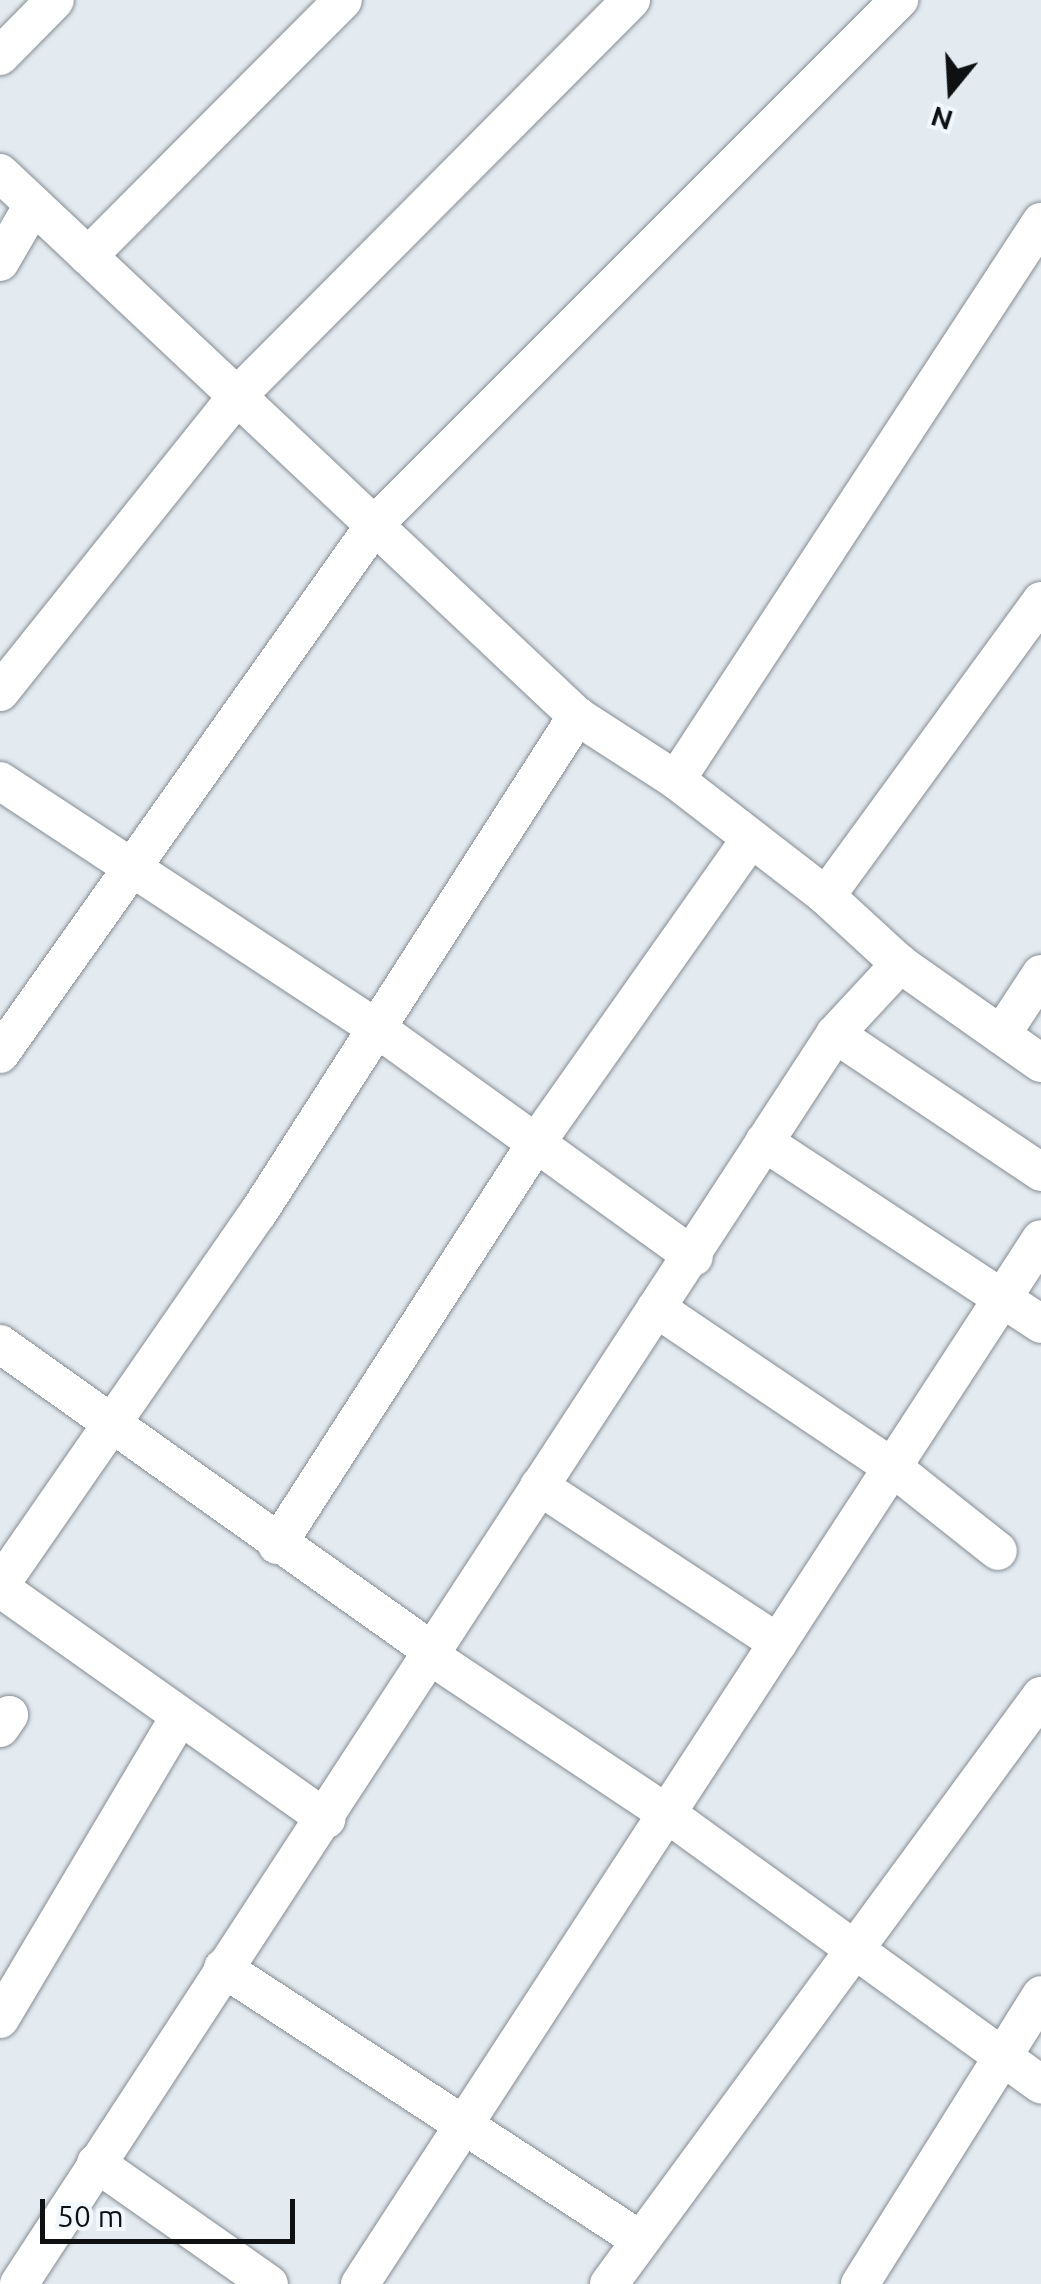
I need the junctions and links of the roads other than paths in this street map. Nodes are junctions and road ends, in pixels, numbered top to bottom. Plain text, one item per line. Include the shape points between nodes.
1 (55, 0) edge
2 (343, 0) edge
3 (898, 0) edge
4 (619, 4) edge
5 (0, 56) edge
6 (0, 173) edge
7 (34, 204) junction
8 (1041, 222) edge
9 (88, 256) junction
10 (0, 262) edge
11 (239, 394) junction
12 (376, 523) junction
13 (1041, 601) edge
14 (0, 692) edge
15 (577, 716) junction
16 (676, 780) junction
17 (0, 781) edge
18 (750, 840) junction
19 (130, 866) junction
20 (826, 896) junction
21 (900, 964) junction
22 (1041, 974) edge
23 (375, 1027) junction
24 (835, 1034) junction
25 (1001, 1034) junction
26 (0, 1054) edge
27 (1041, 1063) edge
28 (764, 1142) junction
29 (536, 1143) junction
30 (1041, 1172) edge
31 (1041, 1239) edge
32 (694, 1258) junction
33 (1004, 1296) junction
34 (656, 1308) junction
35 (1041, 1324) edge
36 (0, 1344) edge
37 (110, 1428) junction
38 (892, 1467) junction
39 (539, 1486) junction
40 (277, 1545) junction
41 (998, 1551) dead end
42 (0, 1586) edge
43 (778, 1643) junction
44 (432, 1654) junction
45 (1041, 1696) edge
46 (180, 1716) junction
47 (1030, 1736) edge
48 (666, 1814) junction
49 (326, 1819) junction
50 (855, 1955) junction
51 (223, 1968) junction
52 (1041, 1995) edge
53 (1, 2015) edge
54 (1001, 2058) junction
55 (1041, 2084) edge
56 (464, 2125) junction
57 (96, 2163) junction
58 (638, 2239) junction
59 (18, 2284) edge
60 (270, 2284) edge
61 (360, 2284) edge
62 (609, 2284) edge
63 (860, 2284) edge

1 - 5 street
2 - 9 street
3 - 12 street
4 - 11 street
6 - 7 street
7 - 9 street
7 - 10 street
8 - 16 street
9 - 11 street
11 - 12 street
11 - 14 street
12 - 15 street
12 - 19 street
13 - 20 street
15 - 16 street
15 - 23 street
16 - 18 street
17 - 19 street
18 - 20 street
18 - 29 street
19 - 23 street
19 - 26 street
20 - 21 street
21 - 24 street
21 - 25 street
22 - 25 street
23 - 29 street
23 - 37 street
24 - 28 street
24 - 30 street
25 - 27 street
28 - 32 street
28 - 33 street
29 - 32 street
29 - 40 street
31 - 33 street
32 - 34 street
33 - 35 street
33 - 38 street
34 - 38 street
34 - 39 street
36 - 37 street
37 - 40 street
37 - 42 street
38 - 41 street
38 - 43 street
39 - 43 street
39 - 44 street
40 - 44 street
42 - 46 street
43 - 48 street
44 - 48 street
44 - 49 street
45 - 47 street
46 - 49 street
46 - 53 street
47 - 50 street
48 - 50 street
48 - 56 street
49 - 51 street
50 - 54 street
50 - 58 street
51 - 56 street
51 - 57 street
52 - 54 street
54 - 55 street
54 - 63 street
56 - 58 street
56 - 61 street
57 - 59 street
57 - 60 street
58 - 62 street

